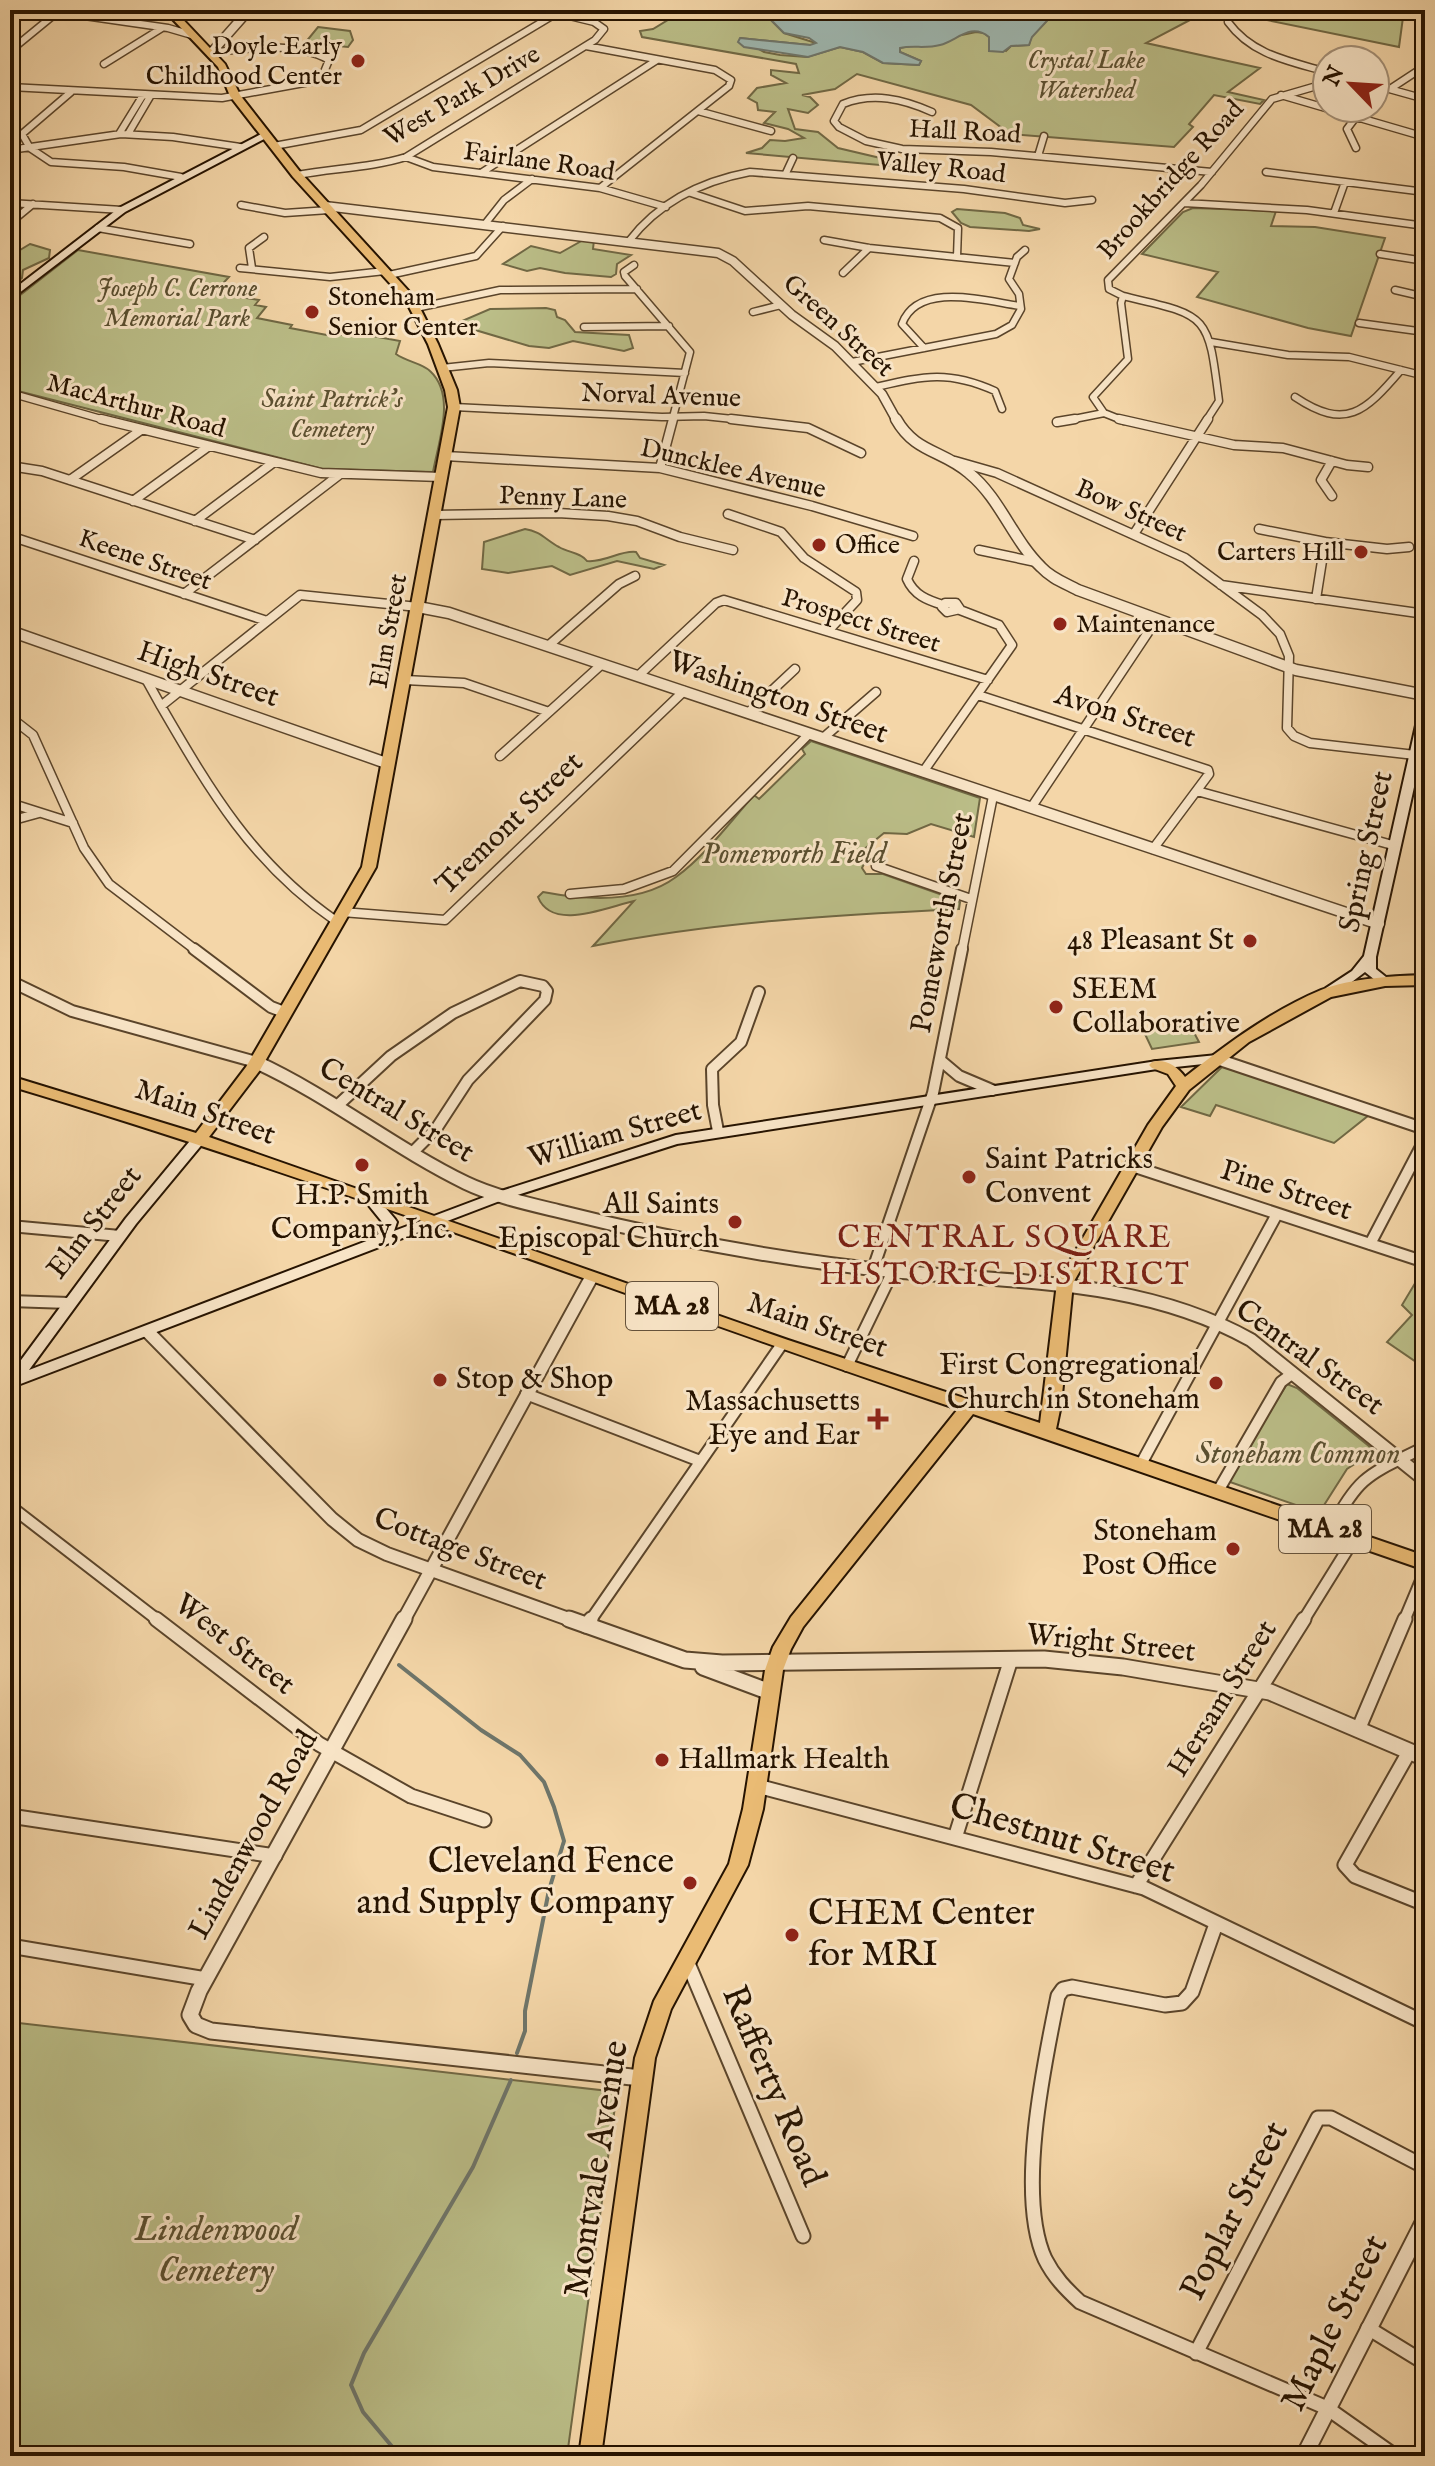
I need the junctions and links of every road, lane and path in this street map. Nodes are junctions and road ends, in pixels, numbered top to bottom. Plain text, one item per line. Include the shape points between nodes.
1 (43, 10) edge
2 (169, 10) edge
3 (249, 10) edge
4 (434, 10) edge
5 (474, 10) edge
6 (60, 12) edge
7 (1228, 22) dead end
8 (183, 24) junction
9 (165, 28) junction
10 (192, 35) junction
11 (586, 46) junction
12 (10, 51) edge
13 (211, 53) junction
14 (657, 60) junction
15 (104, 64) dead end
16 (1425, 66) edge
17 (1311, 67) edge
18 (10, 87) edge
19 (1311, 87) edge
20 (1391, 88) edge
21 (1391, 89) edge
22 (71, 92) junction
23 (147, 95) junction
24 (1280, 95) junction
25 (235, 96) junction
26 (1425, 99) edge
27 (1311, 104) edge
28 (698, 111) junction
29 (932, 112) dead end
30 (1351, 124) edge
31 (1380, 124) edge
32 (771, 131) dead end
33 (119, 134) junction
34 (128, 134) junction
35 (265, 135) junction
36 (1044, 136) dead end
37 (1425, 137) edge
38 (274, 146) junction
39 (240, 147) junction
40 (30, 148) junction
41 (1356, 148) dead end
42 (10, 150) edge
43 (1038, 156) junction
44 (406, 157) junction
45 (793, 158) dead end
46 (1212, 172) junction
47 (1266, 172) dead end
48 (481, 173) junction
49 (786, 173) junction
50 (297, 175) junction
51 (181, 177) junction
52 (532, 179) junction
53 (1345, 182) junction
54 (600, 188) junction
55 (1425, 192) edge
56 (691, 193) junction
57 (1092, 200) dead end
58 (10, 203) edge
59 (1184, 203) junction
60 (33, 204) junction
61 (241, 205) dead end
62 (666, 207) junction
63 (327, 208) junction
64 (122, 210) junction
65 (1334, 213) junction
66 (10, 223) edge
67 (485, 224) junction
68 (503, 226) junction
69 (1425, 226) edge
70 (98, 228) junction
71 (264, 237) dead end
72 (824, 240) dead end
73 (629, 241) junction
74 (190, 244) dead end
75 (869, 248) junction
76 (1025, 250) dead end
77 (1380, 254) dead end
78 (957, 257) junction
79 (1425, 261) edge
80 (1015, 263) junction
81 (634, 265) dead end
82 (240, 268) dead end
83 (252, 268) junction
84 (387, 273) junction
85 (843, 273) dead end
86 (637, 289) junction
87 (1395, 290) dead end
88 (1123, 296) junction
89 (10, 297) edge
90 (1425, 297) edge
91 (781, 305) junction
92 (1020, 306) junction
93 (416, 308) junction
94 (753, 312) dead end
95 (1359, 323) dead end
96 (669, 326) junction
97 (584, 327) dead end
98 (1425, 332) edge
99 (1211, 342) junction
100 (924, 348) junction
101 (852, 362) junction
102 (442, 368) junction
103 (1401, 370) junction
104 (685, 373) junction
105 (1425, 376) edge
106 (876, 387) junction
107 (10, 393) edge
108 (1295, 397) dead end
109 (454, 407) junction
110 (1002, 409) dead end
111 (1104, 413) junction
112 (671, 416) junction
113 (1057, 422) dead end
114 (141, 430) junction
115 (1198, 437) junction
116 (209, 446) junction
117 (861, 453) dead end
118 (445, 456) junction
119 (955, 461) junction
120 (1332, 461) junction
121 (274, 462) junction
122 (10, 466) edge
123 (1368, 467) dead end
124 (660, 468) junction
125 (339, 475) junction
126 (441, 477) junction
127 (70, 480) junction
128 (1332, 496) dead end
129 (133, 501) junction
130 (728, 514) dead end
131 (434, 515) junction
132 (195, 521) junction
133 (1259, 529) dead end
134 (1134, 534) junction
135 (913, 536) dead end
136 (14, 537) edge
137 (255, 540) junction
138 (1325, 542) junction
139 (10, 545) edge
140 (1409, 547) dead end
141 (733, 550) dead end
142 (979, 550) dead end
143 (914, 561) dead end
144 (1036, 562) junction
145 (635, 576) dead end
146 (1221, 585) junction
147 (184, 594) junction
148 (1316, 599) junction
149 (418, 607) junction
150 (1425, 614) edge
151 (1157, 619) junction
152 (267, 621) junction
153 (10, 631) edge
154 (828, 631) junction
155 (548, 646) junction
156 (602, 664) junction
157 (1290, 668) junction
158 (795, 669) dead end
159 (638, 676) junction
160 (146, 679) junction
161 (405, 680) junction
162 (988, 680) junction
163 (181, 691) junction
164 (684, 691) junction
165 (876, 692) dead end
166 (978, 695) junction
167 (1425, 695) edge
168 (161, 706) junction
169 (549, 712) junction
170 (1425, 712) edge
171 (748, 713) junction
172 (10, 717) edge
173 (1084, 729) junction
174 (809, 734) junction
175 (823, 738) junction
176 (1421, 743) edge
177 (500, 756) dead end
178 (389, 764) junction
179 (923, 772) junction
180 (1197, 791) junction
181 (993, 796) junction
182 (10, 803) edge
183 (1031, 808) junction
184 (40, 812) junction
185 (10, 821) edge
186 (73, 823) junction
187 (1396, 846) junction
188 (1153, 849) junction
189 (876, 866) dead end
190 (570, 894) dead end
191 (971, 899) junction
192 (339, 916) junction
193 (1379, 924) junction
194 (1370, 957) junction
195 (1425, 980) edge
196 (10, 981) edge
197 (1385, 981) junction
198 (759, 992) dead end
199 (1327, 993) junction
200 (284, 1012) junction
201 (1217, 1059) junction
202 (940, 1060) junction
203 (1157, 1065) junction
204 (254, 1066) junction
205 (10, 1081) edge
206 (1184, 1086) junction
207 (992, 1090) junction
208 (931, 1099) junction
209 (337, 1106) junction
210 (1425, 1129) edge
211 (718, 1131) junction
212 (199, 1139) junction
213 (1425, 1139) edge
214 (413, 1152) junction
215 (1132, 1166) junction
216 (500, 1196) junction
217 (373, 1202) junction
218 (485, 1202) junction
219 (1277, 1214) junction
220 (431, 1223) junction
221 (10, 1226) edge
222 (120, 1236) junction
223 (475, 1238) junction
224 (383, 1241) junction
225 (1370, 1244) junction
226 (1425, 1262) edge
227 (873, 1269) junction
228 (893, 1271) junction
229 (591, 1278) junction
230 (1065, 1283) junction
231 (10, 1301) edge
232 (69, 1303) junction
233 (1219, 1322) junction
234 (148, 1332) junction
235 (782, 1344) junction
236 (847, 1366) junction
237 (1293, 1373) junction
238 (10, 1383) edge
239 (526, 1394) junction
240 (970, 1406) junction
241 (1047, 1432) junction
242 (1425, 1447) edge
243 (1401, 1460) junction
244 (700, 1461) junction
245 (1141, 1464) junction
246 (1425, 1480) edge
247 (1218, 1491) junction
248 (10, 1506) edge
249 (1330, 1531) junction
250 (1354, 1539) junction
251 (1425, 1563) edge
252 (430, 1569) junction
253 (1425, 1571) edge
254 (586, 1626) junction
255 (1011, 1659) junction
256 (685, 1660) junction
257 (776, 1662) junction
258 (1260, 1689) junction
259 (770, 1692) junction
260 (1358, 1730) junction
261 (331, 1752) junction
262 (1409, 1752) junction
263 (1425, 1758) edge
264 (757, 1786) junction
265 (10, 1816) edge
266 (484, 1820) dead end
267 (955, 1838) junction
268 (275, 1856) junction
269 (1136, 1886) junction
270 (1425, 1904) edge
271 (1216, 1924) junction
272 (10, 1946) edge
273 (687, 1960) junction
274 (206, 1979) junction
275 (1425, 2023) edge
276 (641, 2078) junction
277 (1425, 2167) edge
278 (1425, 2219) edge
279 (803, 2236) dead end
280 (1368, 2328) junction
281 (1196, 2353) junction
282 (1425, 2363) edge
283 (1327, 2408) junction
284 (590, 2456) edge
285 (1304, 2456) edge
286 (1395, 2456) edge

1 - 6 street
2 - 8 main road, Elm Street
3 - 13 street
4 - 5 street
6 - 9 street
6 - 12 street
7 - 17 street via 1252,48
8 - 9 street
8 - 10 main road, Elm Street
9 - 10 street
9 - 15 street
10 - 13 main road, Elm Street
11 - 14 street
11 - 38 street, West Park Drive via 603,27 557,13 364,129
11 - 44 street, West Park Drive
13 - 25 main road, Elm Street
13 - 25 street via 298,51 327,57 329,62 321,78
14 - 28 street via 730,77 729,86
14 - 48 street
16 - 20 street
18 - 22 street
19 - 24 street, Brookbridge Road
21 - 26 street
22 - 23 street
22 - 40 street via 23,133
23 - 25 street
23 - 33 street
23 - 34 street
24 - 27 street
24 - 46 street, Brookbridge Road
25 - 35 main road, Elm Street
28 - 32 street
28 - 54 street
29 - 43 street, Hall Road via 907,102 860,98 843,104 834,121 888,147
30 - 41 street via 1347,130
31 - 37 street
33 - 34 street
33 - 40 street
34 - 39 street
35 - 38 main road, Elm Street
35 - 39 main road
36 - 43 street
38 - 50 main road, Elm Street
39 - 51 main road
40 - 42 street
40 - 51 street via 51,162
43 - 46 street, Hall Road
44 - 48 street, Fairlane Road via 433,167
44 - 50 street, West Park Drive
45 - 49 street
46 - 59 street, Brookbridge Road
47 - 53 street
48 - 52 street, Fairlane Road
49 - 56 street, Valley Road via 733,175
49 - 57 street, Valley Road via 1065,203
50 - 63 main road, Elm Street
51 - 64 main road
52 - 54 street, Fairlane Road
52 - 67 street via 504,200
53 - 55 street
53 - 65 street
54 - 62 street, Fairlane Road
56 - 62 street, Valley Road
56 - 78 street via 745,211 813,206 940,218 958,228
58 - 60 street
59 - 65 street
59 - 88 street, Brookbridge Road via 1107,281 1109,289
60 - 64 street
60 - 66 street
61 - 63 street via 289,214
62 - 73 street, Valley Road
63 - 67 street, Green Street
63 - 84 main road, Elm Street
64 - 70 main road
65 - 69 street
67 - 68 street, Green Street
68 - 73 street, Green Street
68 - 84 street via 476,256
70 - 74 street
70 - 89 main road
71 - 83 street via 249,248
72 - 75 street
73 - 91 street, Green Street via 722,255
75 - 78 street
75 - 85 street
76 - 80 street
77 - 79 street
78 - 80 street
80 - 92 street via 1009,281 1020,295
81 - 86 street via 624,274
82 - 83 street
83 - 84 street via 330,277
84 - 93 main road, Elm Street
86 - 93 street via 500,290
86 - 96 street
87 - 90 street
88 - 99 street via 1194,314 1205,323
88 - 111 street, Brookbridge Road via 1128,359 1094,393
91 - 94 street
91 - 101 street, Green Street
92 - 100 street via 1014,324 1003,332
92 - 100 street via 942,298 915,302 902,324
93 - 102 main road, Elm Street
95 - 98 street
96 - 97 street
96 - 104 street via 689,350
99 - 103 street via 1288,355 1349,357
99 - 115 street via 1219,401
100 - 101 street
101 - 106 street, Green Street
102 - 104 street via 489,363
102 - 109 main road, Elm Street
103 - 105 street
103 - 108 street via 1353,416 1325,415
104 - 112 street
106 - 110 street via 954,374 997,393
106 - 119 street, Green Street via 906,437
107 - 114 street, MacArthur Road
109 - 112 street, Norval Avenue
109 - 118 main road, Elm Street
111 - 113 street
111 - 115 street
112 - 117 street, Norval Avenue via 803,426
112 - 124 street
114 - 116 street, MacArthur Road
114 - 127 street
115 - 120 street via 1283,448
115 - 134 street
116 - 121 street, MacArthur Road
116 - 129 street
118 - 124 street, Duncklee Avenue
118 - 126 main road, Elm Street
119 - 134 street, Bow Street via 986,468
119 - 144 street, Green Street via 980,483
120 - 123 street
120 - 128 street via 1321,480
121 - 125 street, MacArthur Road
121 - 132 street
122 - 127 street
124 - 135 street, Duncklee Avenue
125 - 126 street, MacArthur Road
125 - 137 street
126 - 131 main road, Elm Street
127 - 129 street
129 - 132 street
130 - 154 street via 781,532 804,558 856,592 857,600
131 - 141 street, Penny Lane via 545,512 624,518
131 - 149 main road, Elm Street
132 - 137 street
133 - 138 street
134 - 146 street, Bow Street via 1196,564
136 - 139 street
136 - 147 street, Keene Street
137 - 147 street
138 - 140 street
138 - 148 street
142 - 144 street
143 - 162 street via 907,583 920,596 943,605 954,602 960,610 997,623 1009,635 1011,646
144 - 151 street, Green Street via 1070,587
145 - 155 street
146 - 148 street
146 - 157 street, Bow Street via 1274,626 1287,648
147 - 152 street, Keene Street
148 - 150 street
149 - 152 street, Washington Street via 306,594
149 - 155 street, Washington Street
149 - 161 main road, Elm Street
151 - 157 street, Green Street
151 - 173 street
152 - 163 street, Washington Street
153 - 160 street, High Street
154 - 159 street, Prospect Street via 722,600
154 - 162 street, Prospect Street
155 - 156 street, Washington Street
156 - 159 street, Washington Street
156 - 169 street
157 - 167 street, Green Street
157 - 176 street, Bow Street via 1287,726 1294,736 1310,743
158 - 171 street
159 - 164 street, Washington Street
160 - 163 street, High Street
160 - 168 street
161 - 169 street via 464,683
161 - 178 main road, Elm Street
162 - 166 street
163 - 168 street, Washington Street
163 - 178 street, High Street
164 - 171 street, Washington Street
164 - 192 street, Tremont Street via 445,920
165 - 175 street
166 - 173 street, Avon Street
166 - 179 street
168 - 192 street via 242,839 271,869
169 - 177 street
170 - 176 main road, Spring Street
171 - 174 street, Washington Street
172 - 186 street via 33,735
173 - 180 street, Avon Street via 1206,768 1210,773
173 - 183 street
174 - 175 street, Washington Street
174 - 190 street via 673,871 624,889
175 - 179 street, Washington Street
176 - 187 main road, Spring Street
178 - 192 main road, Elm Street via 369,867
179 - 181 street, Washington Street
180 - 187 street
180 - 188 street, Avon Street
181 - 183 street, Washington Street
181 - 191 street, Pomeworth Street
182 - 184 street
183 - 188 street, Washington Street
184 - 185 street
184 - 186 street
186 - 200 street via 88,855 119,893
187 - 193 main road, Spring Street
188 - 193 street, Washington Street
189 - 191 street
191 - 202 street, Pomeworth Street
192 - 200 main road, Elm Street
193 - 194 main road, Spring Street
194 - 197 main road, Spring Street via 1371,971
194 - 199 main road, Spring Street via 1356,974
195 - 197 main road
196 - 204 street, Central Street via 82,1015
197 - 199 main road
198 - 211 street via 741,1042 712,1069
199 - 201 main road
200 - 204 main road, Elm Street
201 - 203 main road, William Street
201 - 206 main road
201 - 210 street
202 - 207 street, Pomeworth Street
202 - 208 street, Pomeworth Street
203 - 206 main road via 1173,1071
203 - 207 main road, William Street
204 - 209 street, Central Street via 281,1072
204 - 212 main road, Elm Street
205 - 212 main road, Main Street / MA 28
206 - 215 main road
207 - 208 main road, William Street
208 - 211 main road, William Street
208 - 227 street, Pomeworth Street
209 - 214 street, Central Street
209 - 214 street via 391,1056 453,1013 520,981 543,986 545,1000 468,1080 436,1129
211 - 216 main road, William Street
212 - 217 main road, Main Street / MA 28
212 - 222 main road, Elm Street
213 - 225 street
214 - 216 street, Central Street via 467,1184
215 - 219 street, Pine Street
215 - 230 main road
216 - 218 main road, William Street
216 - 227 street, Central Street via 746,1250
217 - 220 main road, Main Street / MA 28
217 - 224 main road via 390,1222
218 - 220 main road, William Street
218 - 223 main road via 468,1222
219 - 225 street, Pine Street
219 - 233 street
220 - 223 main road, Main Street / MA 28
220 - 224 main road, William Street
221 - 222 street
222 - 232 main road, Elm Street
223 - 229 main road, Main Street / MA 28
224 - 234 main road, William Street
225 - 226 street, Pine Street
227 - 228 street, Central Street
228 - 230 street, Central Street
228 - 236 street
229 - 235 main road, Main Street / MA 28
229 - 239 street, Lindenwood Road
230 - 233 street, Central Street
230 - 241 main road
231 - 232 street
232 - 238 main road, Elm Street
233 - 237 street, Central Street
233 - 245 street
234 - 238 main road, William Street
234 - 252 street, Cottage Street via 344,1530 369,1546
235 - 236 main road, Main Street / MA 28
235 - 244 street
236 - 240 main road, Main Street / MA 28
237 - 243 street, Central Street
237 - 247 street via 1281,1382
239 - 244 street
239 - 252 street, Lindenwood Road
240 - 241 main road, Main Street / MA 28
240 - 257 main road, Montvale Avenue via 797,1622
241 - 245 main road, Main Street / MA 28
242 - 243 street
243 - 246 street, Central Street
243 - 249 street via 1374,1470 1353,1488
244 - 254 street
245 - 247 main road, Main Street / MA 28
247 - 249 main road, Main Street / MA 28
248 - 261 street, West Street
249 - 250 main road, Main Street / MA 28
250 - 251 main road, Main Street / MA 28
250 - 258 street, Hersam Street
252 - 254 street, Cottage Street
252 - 261 street, Lindenwood Road
253 - 260 street
254 - 256 street, Cottage Street
255 - 257 street, Wright Street
255 - 258 street, Wright Street via 1123,1667
255 - 267 street
256 - 257 street, Cottage Street
256 - 259 street, Cottage Street
257 - 259 main road, Montvale Avenue
258 - 260 street, Wright Street
258 - 269 street, Hersam Street
259 - 264 main road, Montvale Avenue
260 - 262 street, Wright Street
261 - 266 street, West Street via 411,1796
261 - 268 street, Lindenwood Road
262 - 263 street, Wright Street
262 - 270 street via 1345,1865 1355,1876
264 - 267 street, Chestnut Street
264 - 273 main road, Montvale Avenue via 735,1873
265 - 268 street
267 - 269 street, Chestnut Street
268 - 274 street, Lindenwood Road
269 - 271 street, Chestnut Street
271 - 275 street, Chestnut Street
271 - 281 street via 1190,1996 1182,2003 1165,2005 1072,1987 1059,1993 1032,2177 1042,2250 1062,2289 1090,2307
272 - 274 street
273 - 276 main road, Montvale Avenue via 652,2029
273 - 279 street, Rafferty Road
274 - 276 street, Lindenwood Road via 190,2015 194,2024 207,2030
276 - 284 main road, Montvale Avenue
277 - 281 street, Poplar Street via 1331,2118 1318,2118
278 - 280 street, Maple Street
280 - 282 street
280 - 283 street, Maple Street
281 - 283 street
283 - 285 street, Maple Street
283 - 286 street

